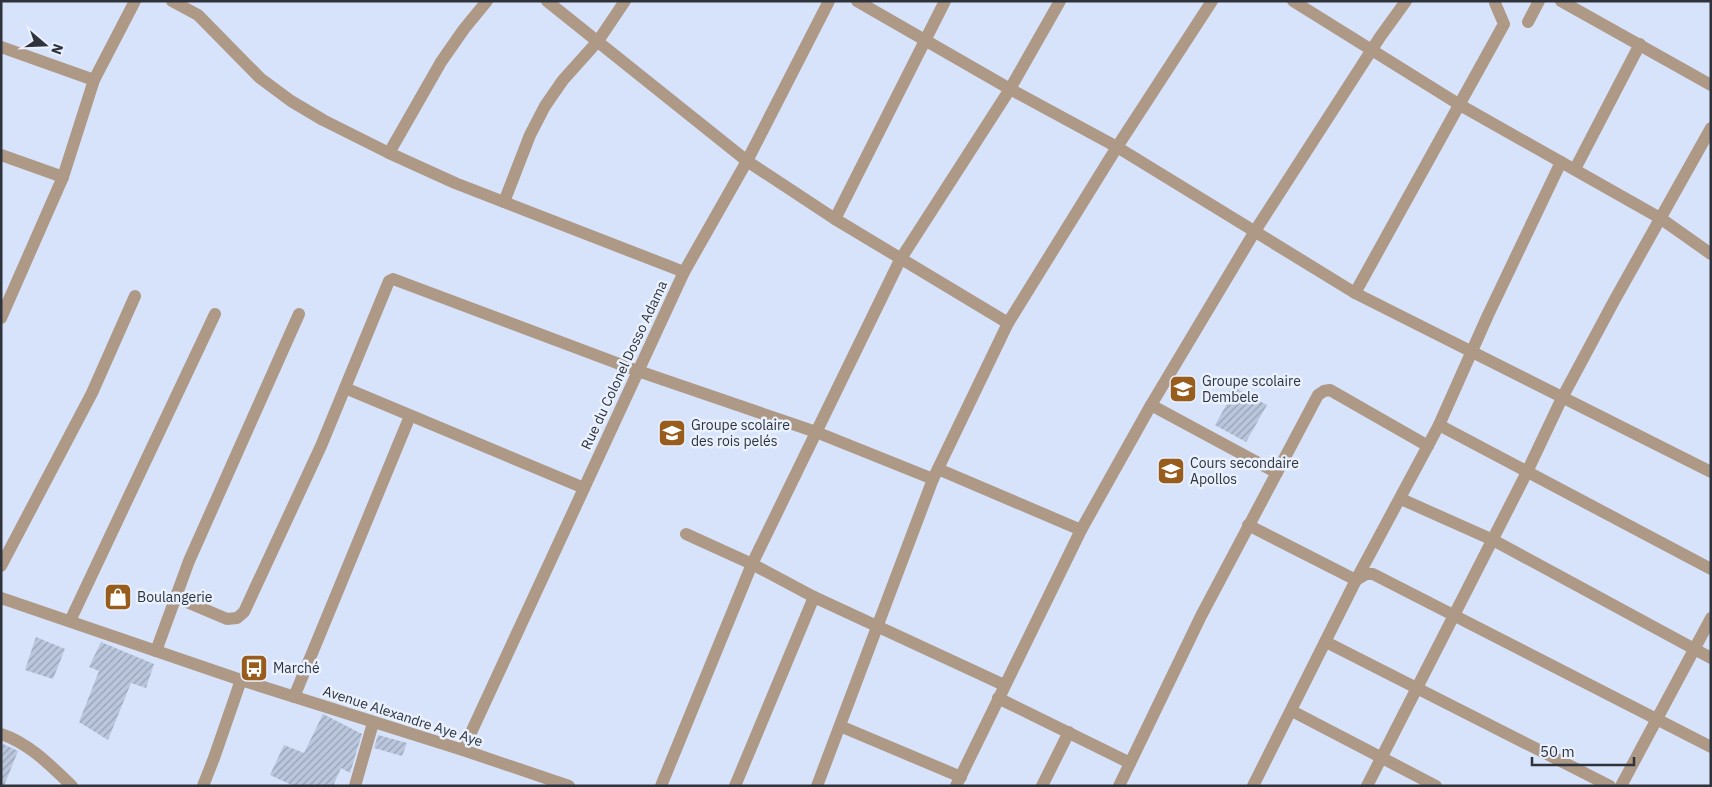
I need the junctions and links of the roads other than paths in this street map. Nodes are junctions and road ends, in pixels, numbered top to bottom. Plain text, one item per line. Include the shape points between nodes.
1 (135, 1) edge
2 (172, 1) edge
3 (487, 1) edge
4 (547, 1) edge
5 (625, 1) edge
6 (829, 1) edge
7 (857, 1) edge
8 (945, 1) edge
9 (1060, 1) edge
10 (1212, 1) edge
11 (1293, 1) edge
12 (1406, 1) edge
13 (1495, 1) edge
14 (1539, 1) edge
15 (1561, 1) edge
16 (1528, 22) dead end
17 (925, 40) junction
18 (598, 41) junction
19 (1640, 44) junction
20 (1, 47) edge
21 (1372, 51) junction
22 (94, 80) junction
23 (1711, 85) edge
24 (1010, 89) junction
25 (1460, 105) junction
26 (1711, 128) edge
27 (1117, 147) junction
28 (389, 153) junction
29 (1, 155) edge
30 (747, 161) junction
31 (1561, 162) junction
32 (1575, 169) junction
33 (63, 177) junction
34 (504, 202) junction
35 (1660, 218) junction
36 (835, 220) junction
37 (1255, 231) junction
38 (1711, 254) edge
39 (900, 260) junction
40 (684, 272) junction
41 (1355, 292) junction
42 (135, 296) dead end
43 (215, 314) dead end
44 (299, 314) dead end
45 (1, 318) edge
46 (1008, 323) junction
47 (1472, 350) junction
48 (638, 371) junction
49 (345, 388) junction
50 (1562, 398) junction
51 (1151, 405) junction
52 (410, 416) junction
53 (1439, 426) junction
54 (816, 432) junction
55 (1428, 446) junction
56 (1527, 472) junction
57 (1711, 472) edge
58 (1276, 473) junction
59 (936, 474) junction
60 (584, 488) junction
61 (1401, 498) junction
62 (1248, 525) junction
63 (1081, 530) junction
64 (686, 534) dead end
65 (1493, 540) junction
66 (752, 564) junction
67 (1, 566) edge
68 (1711, 569) edge
69 (1356, 580) junction
70 (175, 597) junction
71 (1, 598) edge
72 (814, 598) junction
73 (1455, 615) junction
74 (1711, 618) edge
75 (70, 621) junction
76 (878, 626) junction
77 (1326, 642) junction
78 (1694, 649) junction
79 (156, 651) junction
80 (1711, 658) edge
81 (242, 680) junction
82 (1004, 685) junction
83 (1418, 688) junction
84 (294, 697) junction
85 (998, 698) junction
86 (1292, 710) junction
87 (1657, 719) junction
88 (372, 723) junction
89 (840, 726) junction
90 (1069, 732) junction
91 (1, 734) edge
92 (1711, 747) edge
93 (463, 750) junction
94 (1382, 757) junction
95 (1130, 763) junction
96 (958, 781) edge
97 (1256, 785) edge
98 (72, 786) edge
99 (202, 786) edge
100 (355, 786) edge
101 (569, 786) edge
102 (661, 786) edge
103 (735, 786) edge
104 (817, 786) edge
105 (1042, 786) edge
106 (1119, 786) edge
107 (1367, 786) edge
108 (1436, 786) edge
109 (1610, 786) edge
110 (1621, 786) edge

1 - 22 street
2 - 28 street via 198,15 260,78 291,101
3 - 28 street via 441,62
4 - 18 street
5 - 18 street
6 - 30 street, Rue du Colonel Dosso Adama
7 - 17 street
8 - 17 street
9 - 24 street
10 - 27 street
11 - 21 street
12 - 21 street
13 - 25 street via 1504,24
14 - 16 street
15 - 19 street
17 - 24 street
17 - 36 street
18 - 30 street
18 - 34 street via 545,106 530,134
19 - 23 street
19 - 32 street
20 - 22 street
21 - 25 street
21 - 37 street
22 - 33 street
24 - 27 street
24 - 39 street
25 - 31 street
25 - 41 street
26 - 35 street
27 - 37 street
27 - 46 street
28 - 34 street
29 - 33 street
30 - 36 street
30 - 40 street, Rue du Colonel Dosso Adama
31 - 32 street
31 - 47 street
32 - 35 street
33 - 45 street
34 - 40 street
35 - 38 street
35 - 50 street
36 - 39 street
37 - 41 street
37 - 51 street
39 - 46 street
39 - 54 street
40 - 48 street, Rue du Colonel Dosso Adama
41 - 47 street
42 - 67 street via 92,393
43 - 75 street
44 - 70 street
46 - 59 street
47 - 50 street
47 - 53 street
48 - 49 street via 393,279 388,281
48 - 54 street
48 - 60 street, Rue du Colonel Dosso Adama
49 - 52 street
49 - 70 street via 244,612 227,620
50 - 56 street
50 - 57 street
51 - 58 street
51 - 63 street
52 - 60 street
52 - 84 street
53 - 55 street
53 - 56 street
54 - 59 street
54 - 66 street
55 - 58 street via 1330,390 1324,391 1318,395
55 - 61 street
56 - 65 street
56 - 68 street
58 - 62 street
59 - 63 street
59 - 76 street
60 - 93 street, Rue du Colonel Dosso Adama
61 - 65 street
61 - 69 street
62 - 69 street
62 - 95 street
63 - 82 street
64 - 66 street
65 - 73 street
65 - 78 street
66 - 72 street
66 - 102 street
69 - 73 street via 1373,574
69 - 77 street
70 - 79 street
71 - 75 street, Avenue Alexandre Aye Aye
72 - 76 street
72 - 103 street
73 - 83 street
73 - 87 street
74 - 78 street
75 - 79 street, Avenue Alexandre Aye Aye
76 - 82 street
76 - 89 street
77 - 83 street
77 - 86 street
78 - 80 street
78 - 87 street
79 - 81 street, Avenue Alexandre Aye Aye
81 - 84 street, Avenue Alexandre Aye Aye
81 - 99 street
82 - 85 street
83 - 94 street
83 - 109 street
84 - 88 street, Avenue Alexandre Aye Aye
85 - 90 street
85 - 96 street
86 - 94 street
86 - 97 street
87 - 92 street
87 - 110 street
88 - 93 street, Avenue Alexandre Aye Aye
88 - 100 street
89 - 96 street
89 - 104 street
90 - 95 street
90 - 105 street
91 - 98 street via 16,739
93 - 101 street, Avenue Alexandre Aye Aye
94 - 107 street
94 - 108 street
95 - 106 street

